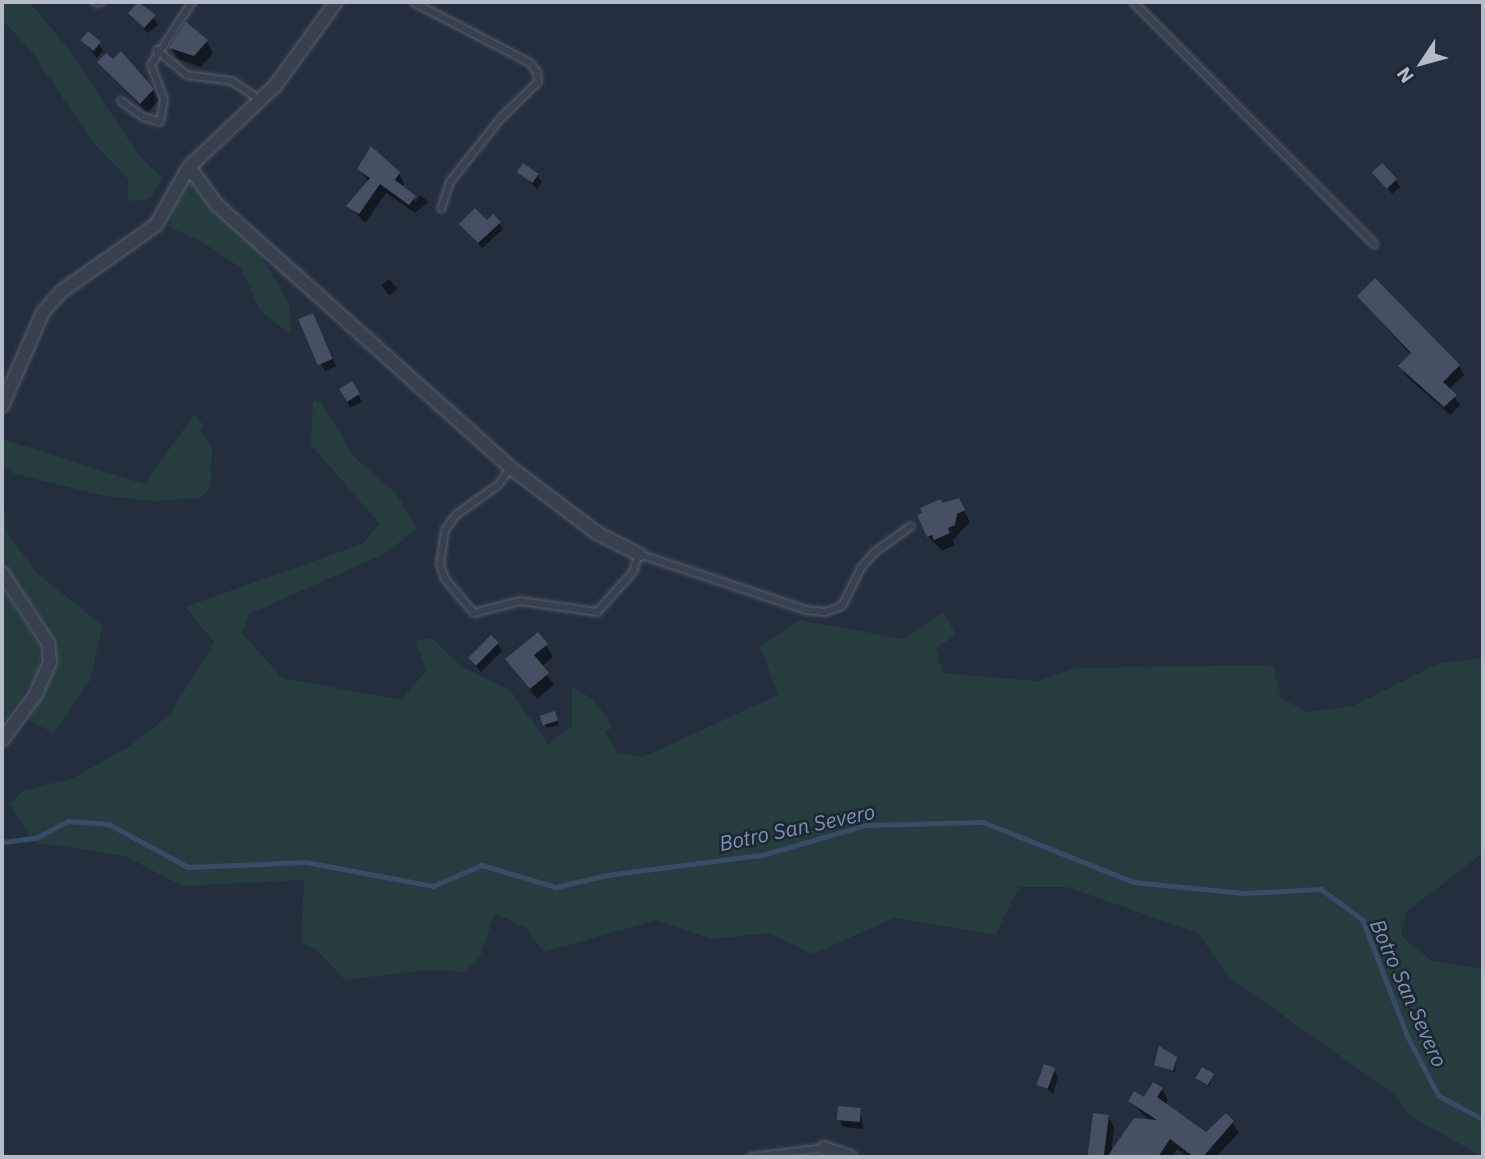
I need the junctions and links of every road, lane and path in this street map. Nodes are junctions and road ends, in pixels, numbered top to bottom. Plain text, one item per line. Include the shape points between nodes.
1 (192, 2) edge
2 (336, 2) edge
3 (413, 2) edge
4 (1133, 2) edge
5 (156, 50) junction
6 (260, 100) junction
7 (121, 101) dead end
8 (188, 167) junction
9 (441, 209) dead end
10 (1374, 244) dead end
11 (2, 406) edge
12 (511, 468) junction
13 (911, 526) dead end
14 (639, 554) junction
15 (2, 573) edge
16 (2, 740) edge
17 (824, 1147) joint
18 (751, 1157) edge
19 (850, 1157) edge

1 - 5 lane
2 - 6 street via 295,61
3 - 9 lane via 530,63 537,72 538,82 500,118 450,182
4 - 10 lane
5 - 6 lane via 187,75 232,82
5 - 7 lane via 151,65 164,99 160,122 143,117
6 - 8 street
8 - 11 street via 156,225 62,292 43,312
8 - 12 street via 217,205
12 - 14 street via 597,533
12 - 14 lane via 498,485 456,515 444,530 440,565 445,579 474,613 520,601 597,612 633,572
13 - 14 lane via 875,552 842,606 825,612 806,610
15 - 16 street via 48,643 50,662 36,694
17 - 18 lane
17 - 19 street

